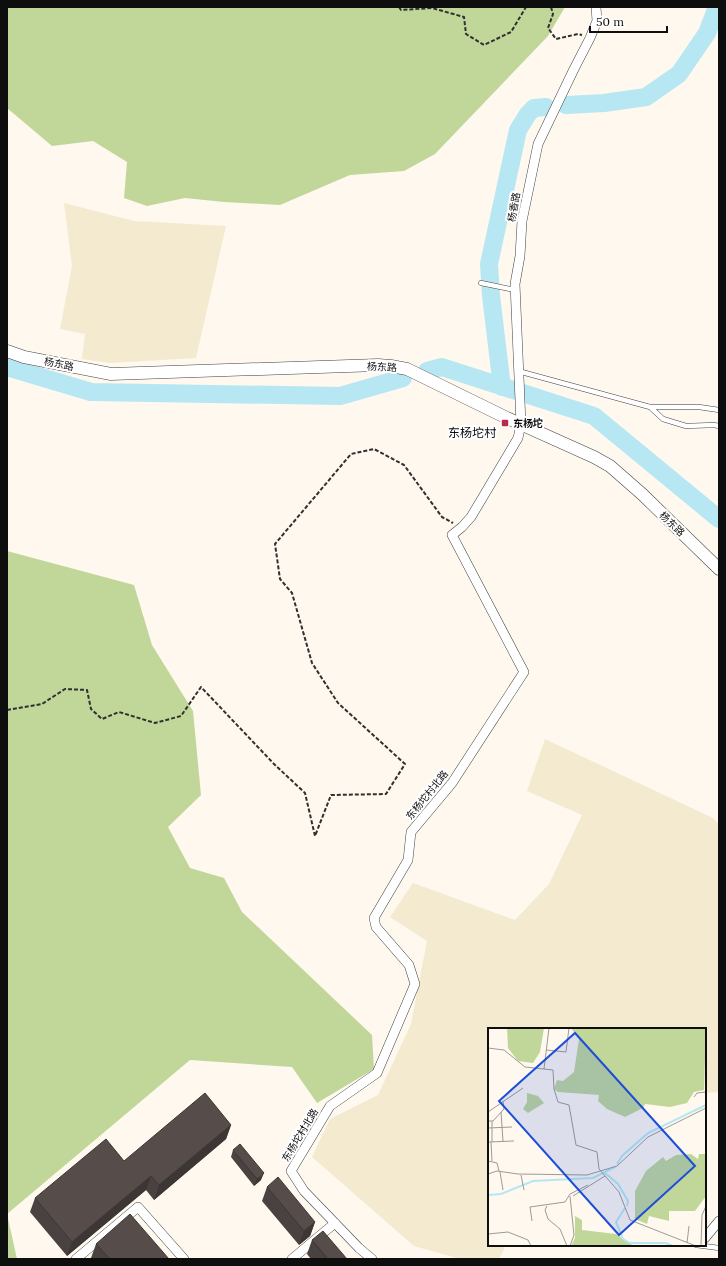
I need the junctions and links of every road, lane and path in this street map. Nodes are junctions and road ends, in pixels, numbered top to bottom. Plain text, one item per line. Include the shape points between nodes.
1 (399, 7) edge
2 (526, 7) edge
3 (551, 7) edge
4 (596, 7) edge
5 (590, 38) junction
6 (481, 283) dead end
7 (515, 290) junction
8 (7, 351) edge
9 (518, 375) junction
10 (650, 407) junction
11 (719, 410) edge
12 (521, 424) junction
13 (719, 426) edge
14 (462, 527) junction
15 (719, 570) edge
16 (7, 710) edge
17 (719, 1221) edge
18 (335, 1223) junction
19 (706, 1237) edge
20 (705, 1246) edge
21 (719, 1248) edge
22 (76, 1259) edge
23 (184, 1259) edge
24 (292, 1259) edge
25 (372, 1259) edge

1 - 2 path via 401,10 432,8 464,17 466,34 484,45 511,32
3 - 5 path via 554,14 548,28 556,40 578,34
4 - 5 street, 杨香路 via 597,21
5 - 7 street, 杨香路 via 538,144 522,221
6 - 7 lane
7 - 9 street, 杨香路
8 - 12 street, 杨东路 via 24,357 111,374 391,366 407,368
9 - 10 lane
9 - 12 street, 杨香路
10 - 11 lane via 698,407
10 - 13 lane via 663,419 686,426
12 - 14 street, 东杨坨村北路 via 518,438 471,517
12 - 15 street, 杨东路 via 610,466
14 - 16 path via 442,517 404,465 374,449 351,454 275,544 280,579 292,593 312,663 338,703 404,764 386,794 331,796 315,836 305,793 274,764 202,687 181,716 155,723 119,712 102,719 91,709 87,690 65,689 42,704
14 - 18 street, 东杨坨村北路 via 452,535 524,672 452,783 411,832 408,860 374,918 376,927 409,965 415,984 377,1073 330,1106 291,1171 304,1191
17 - 19 street
18 - 24 street
18 - 25 street, 东杨坨村北路
20 - 21 lane
22 - 23 street via 138,1207

